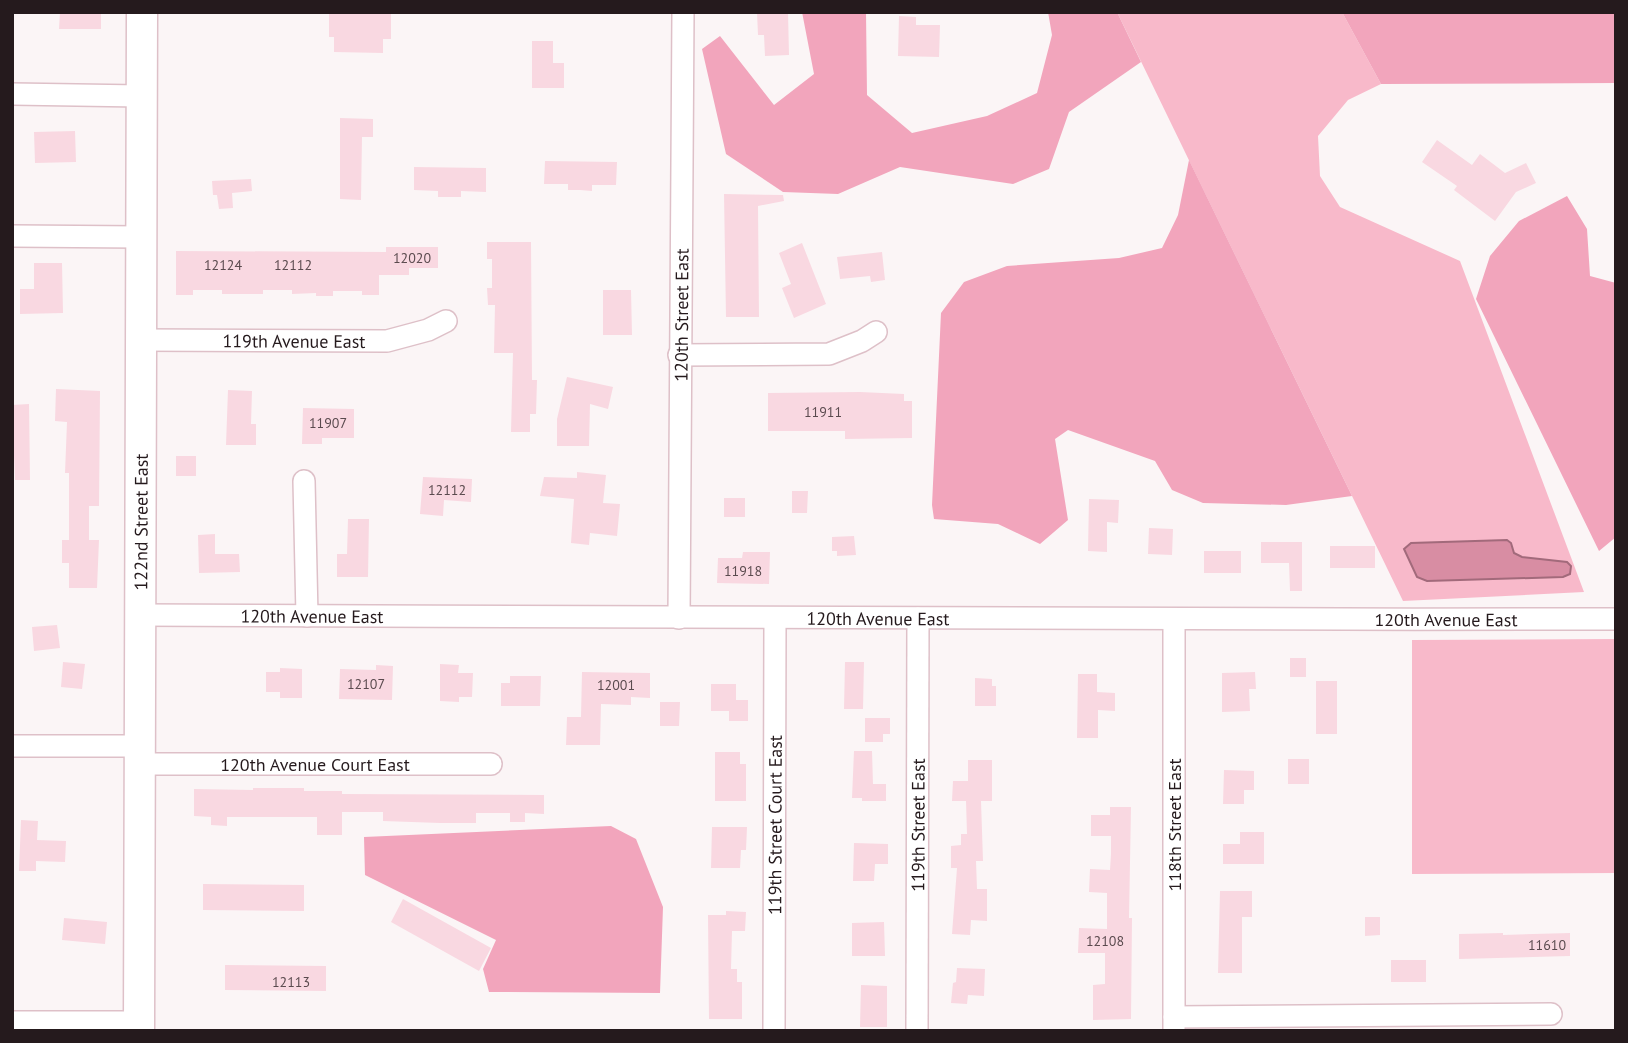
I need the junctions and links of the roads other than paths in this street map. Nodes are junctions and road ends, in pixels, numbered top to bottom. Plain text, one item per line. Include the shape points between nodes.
1 (142, 12) edge
2 (683, 12) edge
3 (12, 94) edge
4 (141, 96) junction
5 (12, 236) edge
6 (140, 237) junction
7 (446, 321) dead end
8 (876, 332) dead end
9 (140, 341) junction
10 (679, 355) junction
11 (304, 481) dead end
12 (141, 615) junction
13 (307, 616) junction
14 (679, 618) junction
15 (918, 618) junction
16 (775, 619) junction
17 (1174, 620) junction
18 (1616, 620) edge
19 (12, 746) edge
20 (140, 755) junction
21 (491, 764) dead end
22 (1551, 1014) dead end
23 (12, 1022) edge
24 (1174, 1024) edge
25 (139, 1026) edge
26 (774, 1031) edge
27 (917, 1031) edge

1 - 4 street, 122nd Street East
2 - 10 street, 120th Street East
3 - 4 street
4 - 6 street, 122nd Street East
5 - 6 street
6 - 9 street, 122nd Street East
7 - 9 street, 119th Avenue East via 387,341
8 - 10 street via 829,354
9 - 12 street, 122nd Street East
10 - 14 street, 120th Street East
11 - 13 street
12 - 13 street, 120th Avenue East
12 - 20 street, 122nd Street East
13 - 14 street, 120th Avenue East
14 - 16 street, 120th Avenue East
15 - 16 street, 120th Avenue East
15 - 17 street, 120th Avenue East
15 - 27 street, 119th Street East
16 - 26 street, 119th Street Court East
17 - 18 street, 120th Avenue East
17 - 24 street, 118th Street East
19 - 20 street, 120th Avenue Court East
20 - 21 street, 120th Avenue Court East
20 - 25 street, 122nd Street East
22 - 24 street
23 - 25 street

